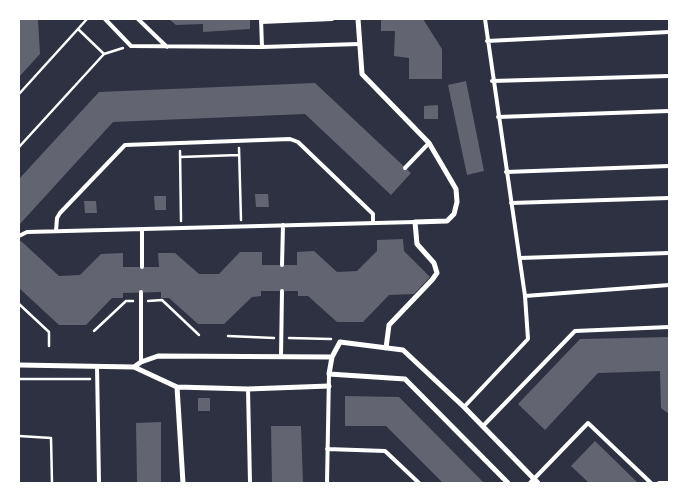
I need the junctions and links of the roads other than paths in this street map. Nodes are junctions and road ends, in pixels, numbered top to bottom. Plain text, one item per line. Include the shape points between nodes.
1 (105, 19) edge
2 (138, 19) edge
3 (332, 19) edge
4 (358, 19) edge
5 (485, 19) edge
6 (261, 20) edge
7 (669, 32) edge
8 (487, 41) junction
9 (359, 44) junction
10 (168, 47) junction
11 (262, 47) junction
12 (669, 76) edge
13 (492, 80) junction
14 (669, 111) edge
15 (498, 117) junction
16 (428, 144) junction
17 (669, 166) edge
18 (406, 168) dead end
19 (506, 172) junction
20 (669, 198) edge
21 (511, 203) junction
22 (415, 222) junction
23 (374, 223) junction
24 (283, 225) junction
25 (142, 229) junction
26 (56, 231) junction
27 (19, 236) edge
28 (669, 253) edge
29 (520, 258) junction
30 (282, 265) dead end
31 (142, 267) dead end
32 (669, 285) edge
33 (282, 291) dead end
34 (141, 292) dead end
35 (525, 296) junction
36 (669, 327) edge
37 (386, 348) junction
38 (281, 356) junction
39 (332, 357) junction
40 (141, 362) junction
41 (19, 365) edge
42 (97, 366) junction
43 (134, 367) junction
44 (329, 374) junction
45 (329, 386) junction
46 (177, 387) junction
47 (248, 389) junction
48 (464, 407) junction
49 (483, 426) junction
50 (328, 449) junction
51 (534, 482) edge
52 (99, 483) edge
53 (183, 483) edge
54 (250, 483) edge
55 (327, 483) edge
56 (419, 483) edge
57 (508, 483) edge
58 (651, 483) edge
59 (660, 483) edge
60 (669, 483) edge

1 - 10 lane via 131,46
2 - 10 lane
3 - 6 lane
4 - 9 street
5 - 8 lane
6 - 11 lane
7 - 8 lane
8 - 13 lane
9 - 11 lane
9 - 16 street via 362,74
10 - 11 lane
12 - 13 lane
13 - 15 lane
14 - 15 lane
15 - 19 lane
16 - 18 lane
16 - 22 street via 456,189 457,202 454,214 447,221
17 - 19 lane
19 - 21 lane
20 - 21 lane
21 - 29 lane
22 - 23 lane
22 - 37 street via 417,244 434,263 437,273 389,324
23 - 24 lane
23 - 26 lane via 373,214 294,140 239,140 130,144 122,147 56,218
24 - 25 lane
24 - 30 lane
25 - 26 lane
25 - 31 lane
26 - 27 lane via 28,232
28 - 29 lane
29 - 35 lane
32 - 35 lane
33 - 38 lane
34 - 40 lane
35 - 48 lane via 528,339
36 - 49 lane via 575,331
37 - 39 street via 340,342
37 - 48 street via 403,350
38 - 39 street
38 - 40 street via 158,356
39 - 44 street
40 - 43 street
41 - 42 street
42 - 43 street
42 - 52 lane
43 - 46 street
44 - 45 lane
44 - 57 street via 405,379
45 - 47 street
45 - 50 lane
46 - 47 street
46 - 53 street
47 - 54 lane
48 - 49 street
49 - 51 street
50 - 55 lane
50 - 56 lane via 386,451
51 - 58 lane via 588,423
59 - 60 lane

